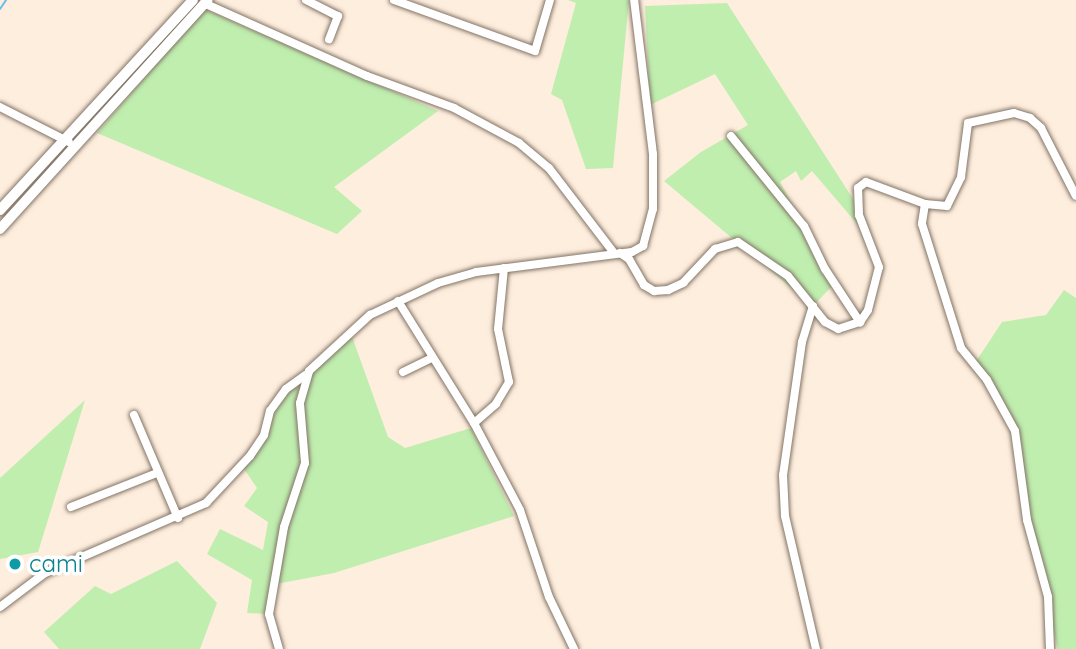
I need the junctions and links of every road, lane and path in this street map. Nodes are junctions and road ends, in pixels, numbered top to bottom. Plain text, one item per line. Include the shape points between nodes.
1 (193, 0) edge
2 (306, 0) edge
3 (394, 0) edge
4 (550, 0) edge
5 (634, 0) edge
6 (207, 2) edge
7 (329, 39) dead end
8 (0, 107) edge
9 (732, 136) dead end
10 (64, 139) junction
11 (75, 146) junction
12 (1076, 196) edge
13 (925, 204) junction
14 (0, 209) edge
15 (0, 229) edge
16 (643, 246) junction
17 (617, 253) junction
18 (633, 264) junction
19 (504, 268) junction
20 (398, 300) junction
21 (813, 306) junction
22 (860, 322) junction
23 (432, 358) junction
24 (309, 371) junction
25 (403, 372) dead end
26 (134, 415) dead end
27 (474, 423) junction
28 (157, 473) junction
29 (71, 508) dead end
30 (178, 518) junction
31 (0, 607) edge
32 (279, 649) edge
33 (574, 649) edge
34 (816, 649) edge
35 (1050, 649) edge

1 - 10 main road
2 - 7 street via 338,16
3 - 4 street via 535,51
5 - 16 street via 653,154 653,209
6 - 11 main road
6 - 17 street via 366,76 438,100 519,143 549,168
8 - 10 street
9 - 22 street via 804,226 825,269
10 - 11 street
10 - 14 main road
11 - 15 main road
12 - 13 street via 1041,128 1014,113 968,123 956,194 947,206
13 - 22 street via 866,182 858,188 859,215 879,267 875,290
13 - 35 street via 922,224 961,348 987,380 1015,431 1027,520 1048,597
16 - 17 street
16 - 18 street
17 - 18 street
17 - 19 street
18 - 21 street via 644,285 654,291 668,290 683,283 715,249 738,242 788,276
19 - 20 street via 439,283
19 - 27 street via 498,329 509,382 496,404
20 - 23 street
20 - 24 street via 370,315
21 - 22 street via 825,322 838,329
21 - 34 street via 802,341 783,475 785,516
23 - 25 street
23 - 27 street
24 - 30 street via 286,389 270,411 264,435 250,456 206,503
24 - 32 street via 300,403 305,463 284,527 269,614
26 - 28 street
27 - 33 street via 520,510 549,597
28 - 29 street
28 - 30 street
30 - 31 street via 45,573

